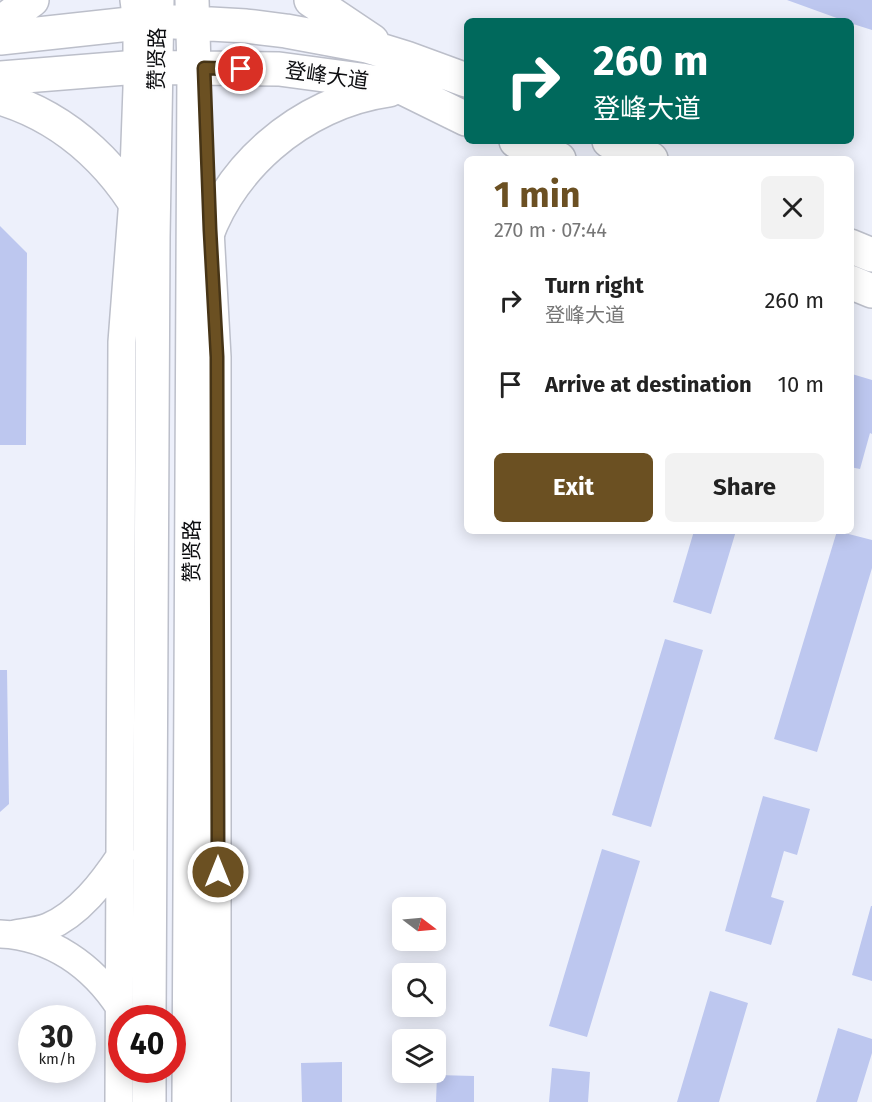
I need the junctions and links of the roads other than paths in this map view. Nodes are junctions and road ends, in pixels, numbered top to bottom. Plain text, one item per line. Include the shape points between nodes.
1 (32, 0) edge
2 (311, 0) edge
3 (146, 11) edge
4 (198, 11) edge
5 (1, 25) edge
6 (147, 67) junction
7 (199, 67) junction
8 (405, 73) junction
9 (464, 80) edge
10 (1, 94) edge
11 (464, 117) edge
12 (523, 144) edge
13 (616, 144) edge
14 (552, 156) edge
15 (644, 156) edge
16 (133, 199) junction
17 (210, 230) junction
18 (153, 237) junction
19 (854, 248) edge
20 (872, 255) edge
21 (854, 284) edge
22 (872, 291) edge
23 (193, 303) junction
24 (121, 855) junction
25 (5, 934) edge
26 (125, 1005) edge
27 (133, 1005) edge
28 (134, 1005) edge
29 (122, 1083) edge
30 (149, 1083) edge
31 (119, 1102) edge
32 (149, 1102) edge
33 (189, 1102) edge
34 (217, 1102) edge

1 - 5 main road
2 - 8 main road
3 - 4 main road, 登峰大道
3 - 5 main road, 登峰大道
3 - 6 main road, 赞贤路
4 - 7 main road, 赞贤路
4 - 8 main road, 登峰大道 via 367,46
6 - 7 main road, 登峰大道
6 - 10 main road, 登峰大道
6 - 16 street
6 - 18 main road, 赞贤路
7 - 8 main road, 登峰大道 via 279,69 361,80
7 - 17 street
7 - 23 main road, 赞贤路
8 - 9 main road, 登峰大道
8 - 11 main road, 登峰大道
8 - 17 main road via 289,130 236,182
10 - 16 main road via 74,136 112,171
12 - 14 main road
13 - 15 main road
16 - 18 main road
16 - 24 street via 122,342
17 - 23 main road
17 - 34 street via 217,357
18 - 28 main road, 赞贤路
19 - 20 main road
21 - 22 main road
23 - 33 main road, 赞贤路
24 - 25 street via 98,887 68,914 47,927
24 - 27 street
25 - 26 street via 52,946 81,964
29 - 31 street
30 - 32 main road

